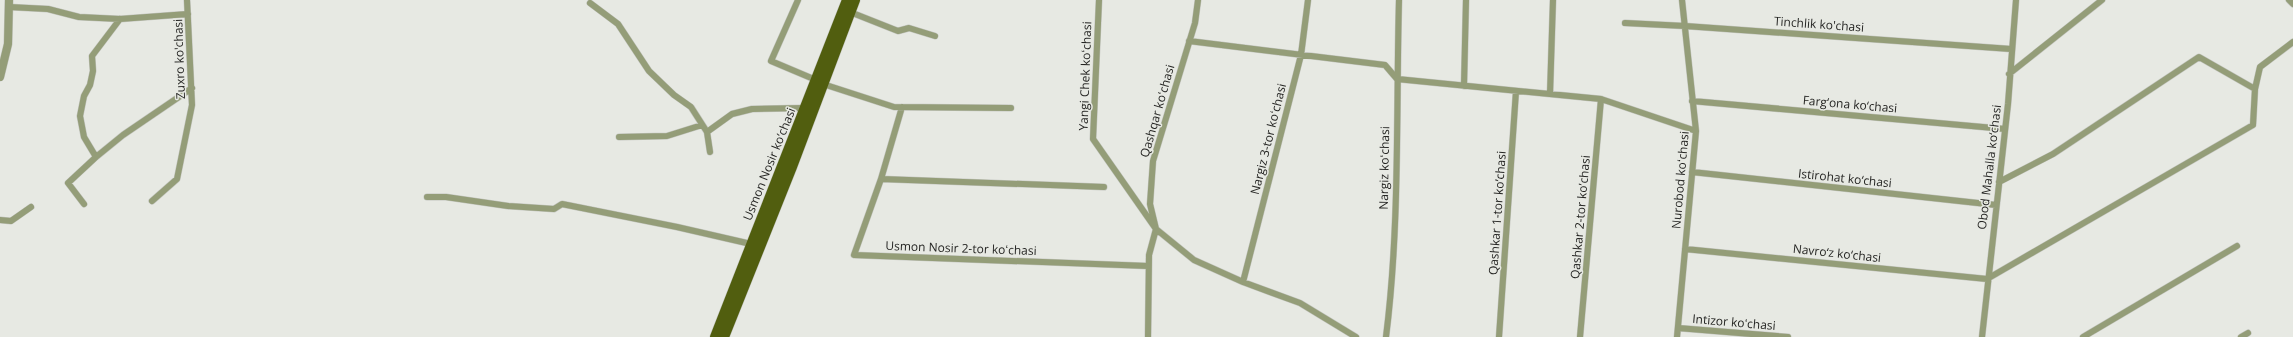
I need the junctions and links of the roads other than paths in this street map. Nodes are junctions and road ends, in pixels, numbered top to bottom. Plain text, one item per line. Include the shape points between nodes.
1 (188, 0) edge
2 (798, 0) edge
3 (847, 0) edge
4 (855, 0) edge
5 (1099, 0) edge
6 (1198, 0) edge
7 (1308, 0) edge
8 (1398, 0) edge
9 (1466, 0) edge
10 (1553, 0) edge
11 (1682, 0) edge
12 (2016, 0) edge
13 (2102, 0) edge
14 (2288, 0) edge
15 (590, 3) dead end
16 (9, 4) edge
17 (2293, 4) edge
18 (850, 12) junction
19 (188, 14) junction
20 (120, 19) junction
21 (1625, 23) dead end
22 (1685, 26) junction
23 (935, 36) dead end
24 (1189, 41) junction
25 (2293, 42) edge
26 (832, 49) junction
27 (2011, 49) junction
28 (1301, 55) junction
29 (2009, 74) junction
30 (0, 77) edge
31 (1397, 80) junction
32 (819, 82) junction
33 (1464, 86) junction
34 (192, 88) junction
35 (2254, 89) junction
36 (1516, 91) junction
37 (1550, 94) junction
38 (1601, 99) junction
39 (1692, 101) junction
40 (902, 107) junction
41 (805, 108) junction
42 (1011, 108) dead end
43 (702, 125) junction
44 (2005, 129) junction
45 (1696, 131) junction
46 (707, 132) junction
47 (619, 137) dead end
48 (710, 152) dead end
49 (96, 157) junction
50 (1692, 172) junction
51 (881, 179) junction
52 (1999, 182) junction
53 (1104, 187) dead end
54 (427, 197) dead end
55 (152, 202) dead end
56 (84, 204) dead end
57 (1996, 204) junction
58 (31, 207) dead end
59 (0, 220) edge
60 (1156, 229) junction
61 (751, 244) junction
62 (2237, 246) dead end
63 (1685, 249) junction
64 (1148, 266) junction
65 (1988, 279) junction
66 (1243, 282) junction
67 (1678, 328) junction
68 (2248, 333) dead end
69 (715, 337) edge
70 (724, 337) edge
71 (1148, 337) edge
72 (1356, 337) edge
73 (1386, 337) edge
74 (1498, 337) edge
75 (1580, 337) edge
76 (1677, 337) edge
77 (1788, 337) edge
78 (1982, 337) edge
79 (2083, 337) edge
80 (2241, 337) edge

1 - 19 street, Zuxro ko'chasi
2 - 32 street via 771,61
3 - 26 main road, Usmon Nosir ko‘chasi
4 - 18 main road, Usmon Nosir ko‘chasi
5 - 60 street, Yangi Chek koʻchasi via 1093,139
6 - 24 street, Qashqar koʻchasi
7 - 28 street, Nargiz 3-tor koʻchasi
8 - 31 street, Nargiz koʻchasi
9 - 33 street
10 - 37 street
11 - 22 street, Nurobod koʻchasi
12 - 27 street, Obod Mahalla ko‘chasi
13 - 29 street
14 - 17 street
15 - 43 street via 618,24 649,71 691,107
16 - 20 street via 48,9 79,17
16 - 30 street via 8,44
18 - 23 street via 898,31 909,28
18 - 26 main road, Usmon Nosir ko‘chasi
19 - 20 street
19 - 34 street, Zuxro ko'chasi
20 - 49 street via 92,56 93,71 80,116 84,137
21 - 22 street, Tinchlik ko'chasi
22 - 27 street, Tinchlik ko'chasi
22 - 39 street, Nurobod koʻchasi
24 - 28 street
24 - 60 street, Qashqar koʻchasi via 1153,161 1150,204
25 - 35 street via 2260,68
26 - 32 main road, Usmon Nosir ko‘chasi
27 - 29 street, Obod Mahalla ko‘chasi
28 - 31 street via 1385,66
28 - 66 street, Nargiz 3-tor koʻchasi
29 - 44 street, Obod Mahalla ko‘chasi
31 - 33 street
31 - 73 street, Nargiz koʻchasi via 1394,222
32 - 40 street via 894,107
32 - 41 main road, Usmon Nosir ko‘chasi
32 - 70 main road, Usmon Nosir ko‘chasi
33 - 36 street
34 - 49 street via 123,135
34 - 55 street, Zuxro ko'chasi via 192,104 179,173 174,184
35 - 52 street via 2198,57 2053,154
35 - 65 street via 2253,125
36 - 37 street
36 - 74 street, Qashkar 1-tor koʼchasi
37 - 38 street
38 - 45 street
38 - 75 street, Qashkar 2-tor koʼchasi
39 - 44 street, Farg‘ona ko‘chasi
39 - 45 street, Nurobod koʻchasi
40 - 42 street
40 - 51 street, Usmon Nosir 2-tor koʻchasi
41 - 46 street via 752,109 732,114
41 - 61 main road, Usmon Nosir ko‘chasi
43 - 46 street
43 - 47 street via 667,136
44 - 52 street, Obod Mahalla ko‘chasi
45 - 50 street, Nurobod koʻchasi
46 - 48 street
49 - 56 street via 68,183
50 - 57 street, Istirohat ko‘chasi
50 - 63 street, Nurobod koʻchasi
51 - 53 street
51 - 64 street, Usmon Nosir 2-tor koʻchasi via 854,255
52 - 57 street, Obod Mahalla ko‘chasi
54 - 61 street via 554,209 562,204
57 - 65 street, Obod Mahalla ko‘chasi
58 - 59 street via 11,221
60 - 64 street
60 - 66 street, Yangi Chek koʻchasi via 1194,260
61 - 69 main road, Usmon Nosir ko‘chasi
62 - 79 street
63 - 65 street, Navro‘z ko‘chasi
63 - 67 street, Nurobod koʻchasi
64 - 71 street
65 - 78 street, Obod Mahalla ko‘chasi
66 - 72 street, Yangi Chek koʻchasi via 1300,303
67 - 76 street, Nurobod koʻchasi
67 - 77 street, Intizor koʻchasi
68 - 80 street

